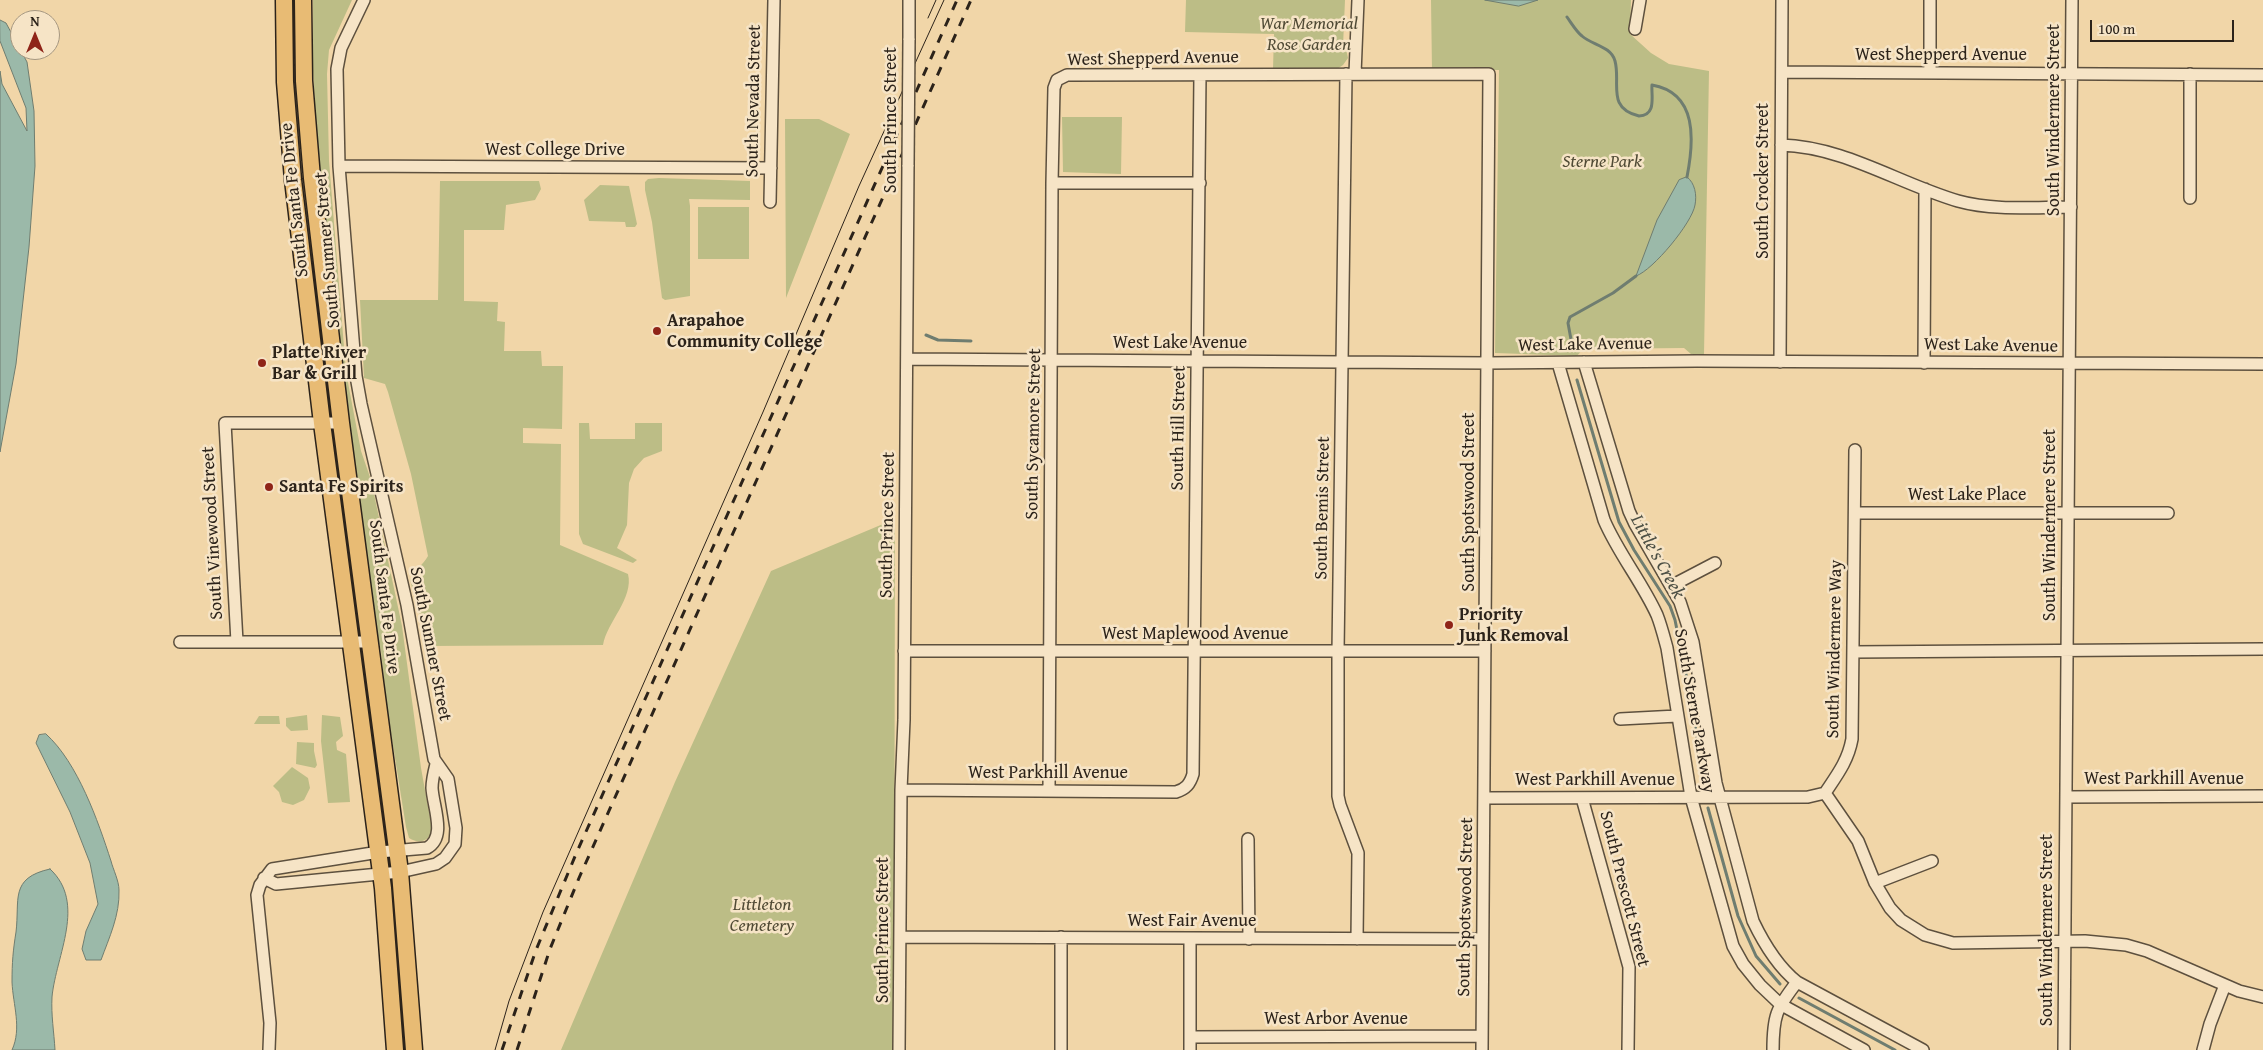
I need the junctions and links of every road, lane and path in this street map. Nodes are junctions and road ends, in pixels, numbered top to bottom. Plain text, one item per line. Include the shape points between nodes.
1 (284, 0) edge
2 (303, 0) edge
3 (310, 0) edge
4 (364, 0) edge
5 (774, 0) edge
6 (909, 0) edge
7 (1358, 0) edge
8 (1640, 0) edge
9 (1782, 0) edge
10 (1930, 0) edge
11 (2072, 0) edge
12 (1635, 29) dead end
13 (1930, 71) junction
14 (1782, 72) junction
15 (2072, 73) junction
16 (1351, 74) junction
17 (1489, 74) joint
18 (2190, 74) junction
19 (1200, 75) junction
20 (2263, 75) edge
21 (1057, 80) joint
22 (1781, 145) junction
23 (309, 149) junction
24 (339, 166) junction
25 (771, 168) junction
26 (1052, 183) junction
27 (1200, 183) junction
28 (1925, 189) junction
29 (2190, 198) dead end
30 (770, 202) dead end
31 (2071, 207) junction
32 (908, 359) junction
33 (1052, 360) junction
34 (1198, 361) junction
35 (1343, 361) junction
36 (1558, 362) junction
37 (1584, 362) junction
38 (1780, 362) junction
39 (1924, 363) junction
40 (1488, 364) junction
41 (2263, 364) edge
42 (2069, 365) junction
43 (322, 423) junction
44 (341, 423) junction
45 (1855, 450) dead end
46 (1855, 513) junction
47 (2068, 513) junction
48 (2168, 513) dead end
49 (1715, 563) dead end
50 (1671, 586) junction
51 (180, 642) dead end
52 (237, 642) junction
53 (351, 642) junction
54 (369, 642) junction
55 (2263, 649) edge
56 (1049, 651) junction
57 (1194, 651) junction
58 (1338, 651) junction
59 (1486, 651) junction
60 (904, 652) junction
61 (1853, 652) junction
62 (2067, 652) junction
63 (1677, 716) junction
64 (1620, 719) dead end
65 (436, 764) junction
66 (1190, 782) joint
67 (902, 790) junction
68 (1049, 790) junction
69 (1824, 793) junction
70 (2263, 796) edge
71 (1691, 797) junction
72 (1719, 797) junction
73 (2066, 797) junction
74 (1485, 798) junction
75 (1582, 798) junction
76 (1248, 839) dead end
77 (398, 851) junction
78 (379, 852) junction
79 (1932, 861) dead end
80 (400, 872) junction
81 (382, 874) junction
82 (264, 878) junction
83 (1875, 883) junction
84 (901, 937) junction
85 (1061, 937) junction
86 (1190, 938) junction
87 (1249, 938) junction
88 (1357, 938) junction
89 (1482, 939) junction
90 (2065, 942) junction
91 (1797, 982) junction
92 (2225, 986) junction
93 (2263, 997) edge
94 (1780, 1004) junction
95 (1482, 1036) junction
96 (1190, 1037) junction
97 (269, 1050) edge
98 (395, 1050) edge
99 (414, 1050) edge
100 (899, 1050) edge
101 (1061, 1050) edge
102 (1190, 1050) edge
103 (1482, 1050) edge
104 (1628, 1050) edge
105 (1773, 1050) edge
106 (1864, 1050) edge
107 (1923, 1050) edge
108 (2064, 1050) edge
109 (2203, 1050) edge

1 - 43 highway, South Santa Fe Drive via 290,150
2 - 23 highway, South Santa Fe Drive
3 - 23 highway via 314,126
4 - 24 street, South Sumner Street via 348,32 337,69
5 - 25 street, South Nevada Street
6 - 32 street, South Prince Street, bridge
7 - 16 street, South Bemis Street
8 - 12 street
9 - 14 street, South Crocker Street
10 - 13 street
11 - 15 street, South Windermere Street
13 - 14 street, West Shepperd Avenue
13 - 15 street, West Shepperd Avenue
14 - 22 street, South Crocker Street
15 - 18 street, West Shepperd Avenue
15 - 31 street, South Windermere Street
16 - 17 street, West Shepperd Avenue
16 - 19 street, West Shepperd Avenue
16 - 35 street, South Bemis Street
17 - 40 street, South Spotswood Street
18 - 20 street, West Shepperd Avenue
18 - 29 street
19 - 21 street, West Shepperd Avenue via 1067,75
19 - 27 street, South Hill Street
21 - 26 street, South Sycamore Street via 1054,88
22 - 28 street via 1831,151
22 - 38 street, South Crocker Street
23 - 44 highway, South Santa Fe Drive
24 - 25 street, West College Drive
24 - 65 street, South Sumner Street via 359,398 407,605
25 - 30 street, South Nevada Street
26 - 27 street
26 - 33 street, South Sycamore Street
27 - 34 street, South Hill Street
28 - 31 street via 1974,204 1997,207
28 - 39 street
31 - 42 street, South Windermere Street
32 - 33 street, West Lake Avenue
32 - 60 street, South Prince Street
33 - 34 street, West Lake Avenue
33 - 56 street, South Sycamore Street
34 - 35 street, West Lake Avenue
34 - 57 street, South Hill Street
35 - 40 street, West Lake Avenue
35 - 58 street, South Bemis Street
36 - 37 street, West Lake Avenue
36 - 40 street, West Lake Avenue
36 - 63 street, South Sterne Parkway via 1604,520 1662,629
37 - 38 street, West Lake Avenue
37 - 50 street, South Sterne Parkway via 1629,511
38 - 39 street, West Lake Avenue
39 - 42 street, West Lake Avenue
40 - 59 street, South Spotswood Street
41 - 42 street, West Lake Avenue
42 - 47 street, South Windermere Street
43 - 44 street
43 - 52 street, South Vinewood Street via 225,423
43 - 53 highway, South Santa Fe Drive
44 - 54 highway, South Santa Fe Drive
45 - 46 street, South Windermere Way
46 - 47 street, West Lake Place
46 - 61 street, South Windermere Way
47 - 48 street, West Lake Place
47 - 62 street, South Windermere Street
49 - 50 street
50 - 72 street, South Sterne Parkway via 1680,602 1693,642
51 - 52 street
52 - 53 street
53 - 54 street
53 - 78 highway, South Santa Fe Drive
54 - 77 highway, South Santa Fe Drive
55 - 62 street
56 - 57 street, West Maplewood Avenue
56 - 60 street, West Maplewood Avenue
56 - 68 street, South Sycamore Street
57 - 58 street, West Maplewood Avenue
57 - 66 street, South Hill Street via 1193,774
58 - 59 street, West Maplewood Avenue
58 - 88 street, South Bemis Street via 1338,796 1358,853
59 - 74 street, South Spotswood Street
60 - 67 street, South Prince Street
61 - 62 street
61 - 69 street, South Windermere Way via 1850,751 1844,766
62 - 73 street, South Windermere Street
63 - 64 street
63 - 71 street, South Sterne Parkway
65 - 77 street, South Sumner Street via 432,786 437,838 427,848
65 - 80 street, South Sumner Street via 448,779 456,828 455,844 451,852 436,864
66 - 68 street, West Parkhill Avenue via 1185,789 1176,792
67 - 68 street, West Parkhill Avenue
67 - 84 street, South Prince Street
69 - 72 street, West Parkhill Avenue via 1808,797
69 - 83 street via 1858,841
70 - 73 street, West Parkhill Avenue
71 - 72 street, West Parkhill Avenue
71 - 75 street, West Parkhill Avenue
71 - 94 street, South Sterne Parkway via 1733,946 1760,986
72 - 91 street, South Sterne Parkway via 1753,921 1766,947
73 - 90 street, South Windermere Street
74 - 75 street, West Parkhill Avenue
74 - 89 street, South Spotswood Street
75 - 104 street, South Prescott Street via 1628,967
76 - 87 street
77 - 78 street, South Sumner Street
77 - 80 highway, South Santa Fe Drive
78 - 81 highway, South Santa Fe Drive
78 - 82 street via 272,869
79 - 83 street
80 - 81 street, South Sumner Street
80 - 99 highway, South Santa Fe Drive
81 - 82 street via 276,884
81 - 98 highway, South Santa Fe Drive
82 - 97 street via 257,895 270,1023
83 - 90 street via 1901,920 1938,940 1966,944
84 - 85 street, West Fair Avenue
84 - 100 street, South Prince Street
85 - 86 street, West Fair Avenue
85 - 101 street
86 - 87 street, West Fair Avenue
86 - 96 street
87 - 88 street, West Fair Avenue
88 - 89 street, West Fair Avenue
89 - 95 street, South Spotswood Street
90 - 92 street via 2126,945
90 - 108 street, South Windermere Street
91 - 94 street
91 - 107 street
92 - 93 street
92 - 109 street
94 - 105 street via 1773,1024
94 - 106 street, South Sterne Parkway
95 - 96 street, West Arbor Avenue
95 - 103 street, South Spotswood Street
96 - 102 street

